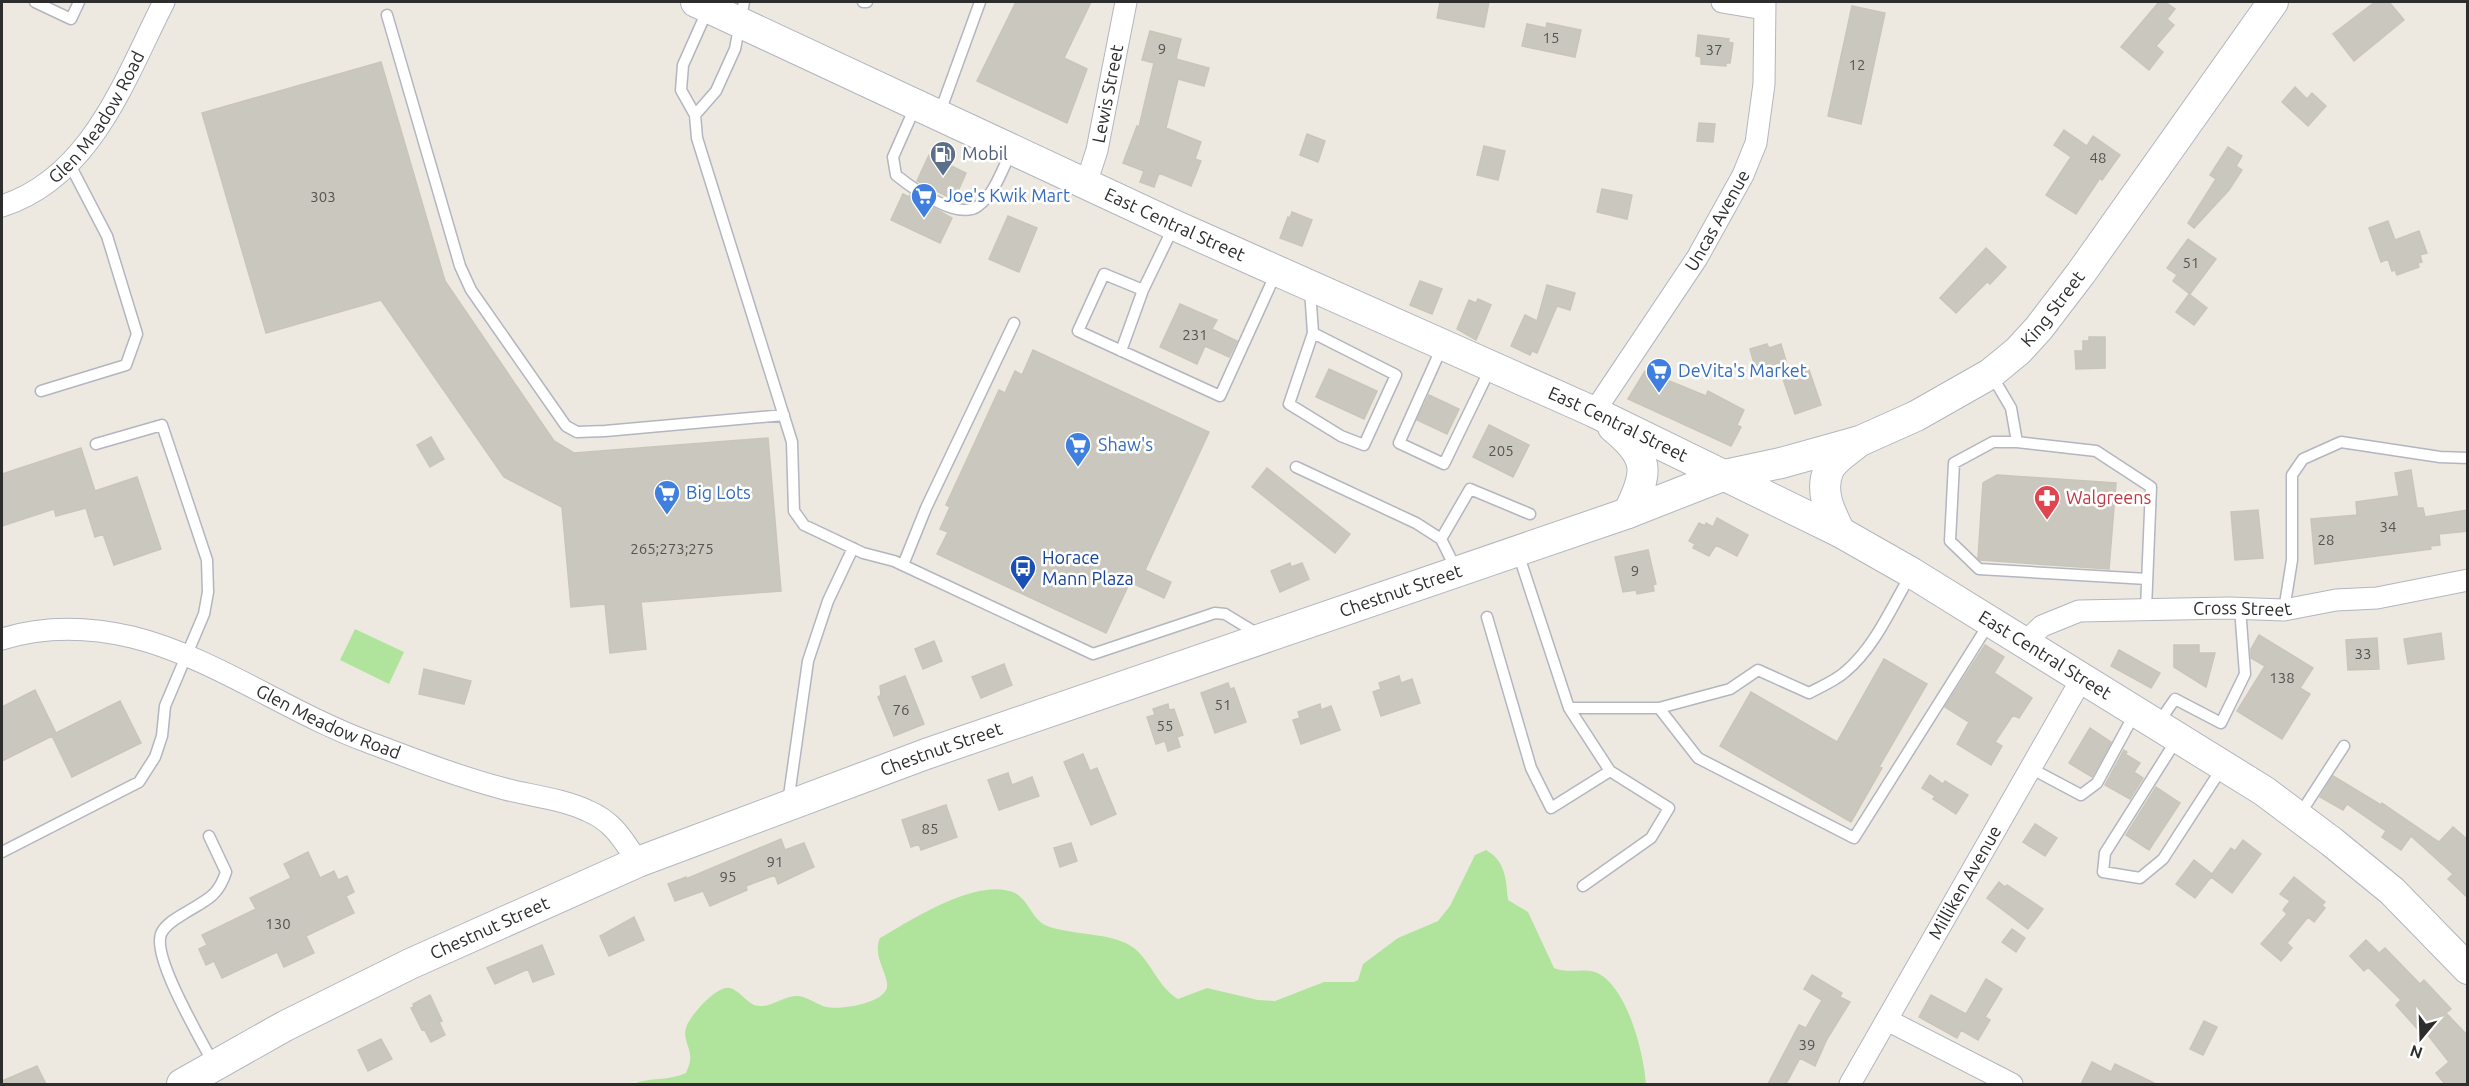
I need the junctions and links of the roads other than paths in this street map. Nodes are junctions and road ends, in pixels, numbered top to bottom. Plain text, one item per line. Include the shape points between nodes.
1 (35, 2) edge
2 (80, 2) edge
3 (164, 2) edge
4 (980, 2) edge
5 (1126, 2) edge
6 (1722, 2) edge
7 (2273, 2) edge
8 (705, 3) edge
9 (1764, 5) edge
10 (743, 12) edge
11 (387, 15) dead end
12 (927, 110) junction
13 (695, 115) junction
14 (1012, 150) junction
15 (69, 164) junction
16 (1086, 184) junction
17 (2, 206) edge
18 (1174, 225) junction
19 (1277, 272) junction
20 (1310, 287) junction
21 (1143, 290) junction
22 (1014, 323) dead end
23 (1313, 333) junction
24 (1443, 346) junction
25 (1121, 351) junction
26 (1491, 367) junction
27 (1990, 374) junction
28 (41, 391) dead end
29 (1594, 412) junction
30 (784, 415) junction
31 (1860, 441) junction
32 (2017, 442) junction
33 (96, 444) dead end
34 (2468, 458) edge
35 (1296, 467) dead end
36 (1725, 475) junction
37 (1628, 513) junction
38 (1530, 514) dead end
39 (1840, 532) junction
40 (1441, 539) junction
41 (853, 548) junction
42 (1517, 550) junction
43 (903, 565) junction
44 (1457, 571) junction
45 (1912, 573) junction
46 (2147, 579) junction
47 (2468, 580) edge
48 (2240, 608) junction
49 (2146, 609) junction
50 (2284, 610) junction
51 (1487, 617) dead end
52 (1990, 622) junction
53 (1264, 638) junction
54 (2, 639) edge
55 (2024, 643) junction
56 (186, 657) junction
57 (2082, 680) junction
58 (1569, 708) junction
59 (1659, 708) junction
60 (2157, 725) junction
61 (2344, 746) dead end
62 (2224, 766) junction
63 (2032, 768) junction
64 (1610, 771) junction
65 (787, 806) junction
66 (2299, 817) junction
67 (209, 836) dead end
68 (2, 852) edge
69 (638, 862) junction
70 (1583, 886) dead end
71 (2468, 969) edge
72 (1887, 1020) junction
73 (214, 1066) junction
74 (182, 1084) edge
75 (1850, 1084) edge
76 (2012, 1084) edge

1 - 2 lane via 71,19
3 - 15 street, Glen Meadow Road via 108,112
4 - 12 lane
5 - 16 street, Lewis Street
6 - 9 street
7 - 27 main road, King Street via 2081,273 2039,328
8 - 10 main road, East Central Street
8 - 13 lane via 683,65 681,90
9 - 29 street, Uncas Avenue via 1764,84 1756,143 1743,175 1696,258
10 - 12 main road, East Central Street
10 - 13 lane via 735,49 716,91
11 - 30 lane via 460,266 471,290 566,426 577,432 605,431
12 - 14 main road, East Central Street
12 - 14 lane via 893,157 896,175 915,191 961,211 978,207
13 - 30 lane via 697,138
14 - 16 main road, East Central Street
15 - 17 street, Glen Meadow Road via 40,188
15 - 28 lane via 107,236 137,334 126,365
16 - 18 main road, East Central Street
18 - 19 main road, East Central Street
18 - 21 lane
19 - 20 main road, East Central Street
19 - 25 lane via 1220,396
20 - 23 lane
20 - 24 main road, East Central Street
21 - 25 lane
21 - 25 lane via 1104,274 1078,331
22 - 43 lane
23 - 23 lane via 1289,404 1341,436 1364,445 1396,375
24 - 26 main road, East Central Street
24 - 26 lane via 1399,443 1444,464
26 - 29 main road, East Central Street
27 - 31 main road, King Street via 1916,416
27 - 32 lane via 2011,408
29 - 36 main road, East Central Street
29 - 37 main road via 1634,444 1642,464 1642,478
30 - 41 lane via 792,442 794,511 804,525
31 - 36 main road, King Street
31 - 39 main road via 1830,467 1824,489 1828,510
32 - 46 lane via 2096,451 2151,487
32 - 46 lane via 1993,441 1954,463 1950,541 1979,569
33 - 56 lane via 162,425 208,570 206,606
34 - 50 lane via 2440,458 2342,442 2303,459 2292,475 2292,560
35 - 40 lane via 1416,523
36 - 37 main road, Chestnut Street
36 - 39 main road, East Central Street
37 - 42 main road, Chestnut Street
38 - 40 lane via 1470,489
39 - 45 main road, East Central Street
40 - 44 lane
41 - 43 lane
41 - 65 lane via 828,601 808,661
42 - 44 main road, Chestnut Street
42 - 58 lane
43 - 53 lane via 1093,654 1215,613 1225,614
44 - 53 main road, Chestnut Street
45 - 52 main road, East Central Street
45 - 59 lane via 1874,639 1845,673 1809,693 1758,670 1730,689
46 - 49 lane
47 - 50 street, Cross Street via 2377,598 2336,600
48 - 49 street, Cross Street
48 - 50 street, Cross Street
48 - 60 lane via 2245,674 2221,723 2175,699
49 - 55 street, Cross Street via 2079,611 2042,626
51 - 64 lane via 1531,768 1551,808
52 - 55 main road, East Central Street
52 - 59 lane via 1854,838 1698,758
53 - 65 main road, Chestnut Street
54 - 56 street, Glen Meadow Road via 64,629 104,632 134,638
55 - 57 main road, East Central Street
56 - 68 lane via 165,706 155,757 139,782
56 - 69 street, Glen Meadow Road via 365,741 504,789 589,812 614,827
57 - 60 main road, East Central Street
57 - 63 street, Milliken Avenue
58 - 59 lane
58 - 64 lane
60 - 62 main road, East Central Street
60 - 62 lane via 2105,853 2103,872 2139,878 2163,859
60 - 63 lane via 2081,795
61 - 66 lane
62 - 66 main road, East Central Street
63 - 72 street, Milliken Avenue
64 - 70 lane via 1669,808 1651,838
65 - 69 main road, Chestnut Street
66 - 71 main road, East Central Street via 2392,891
67 - 73 lane via 226,872 223,881 217,893 171,922 162,931 159,942 164,967
69 - 73 main road, Chestnut Street via 410,964
72 - 75 street, Milliken Avenue
72 - 76 street
73 - 74 main road, Chestnut Street

